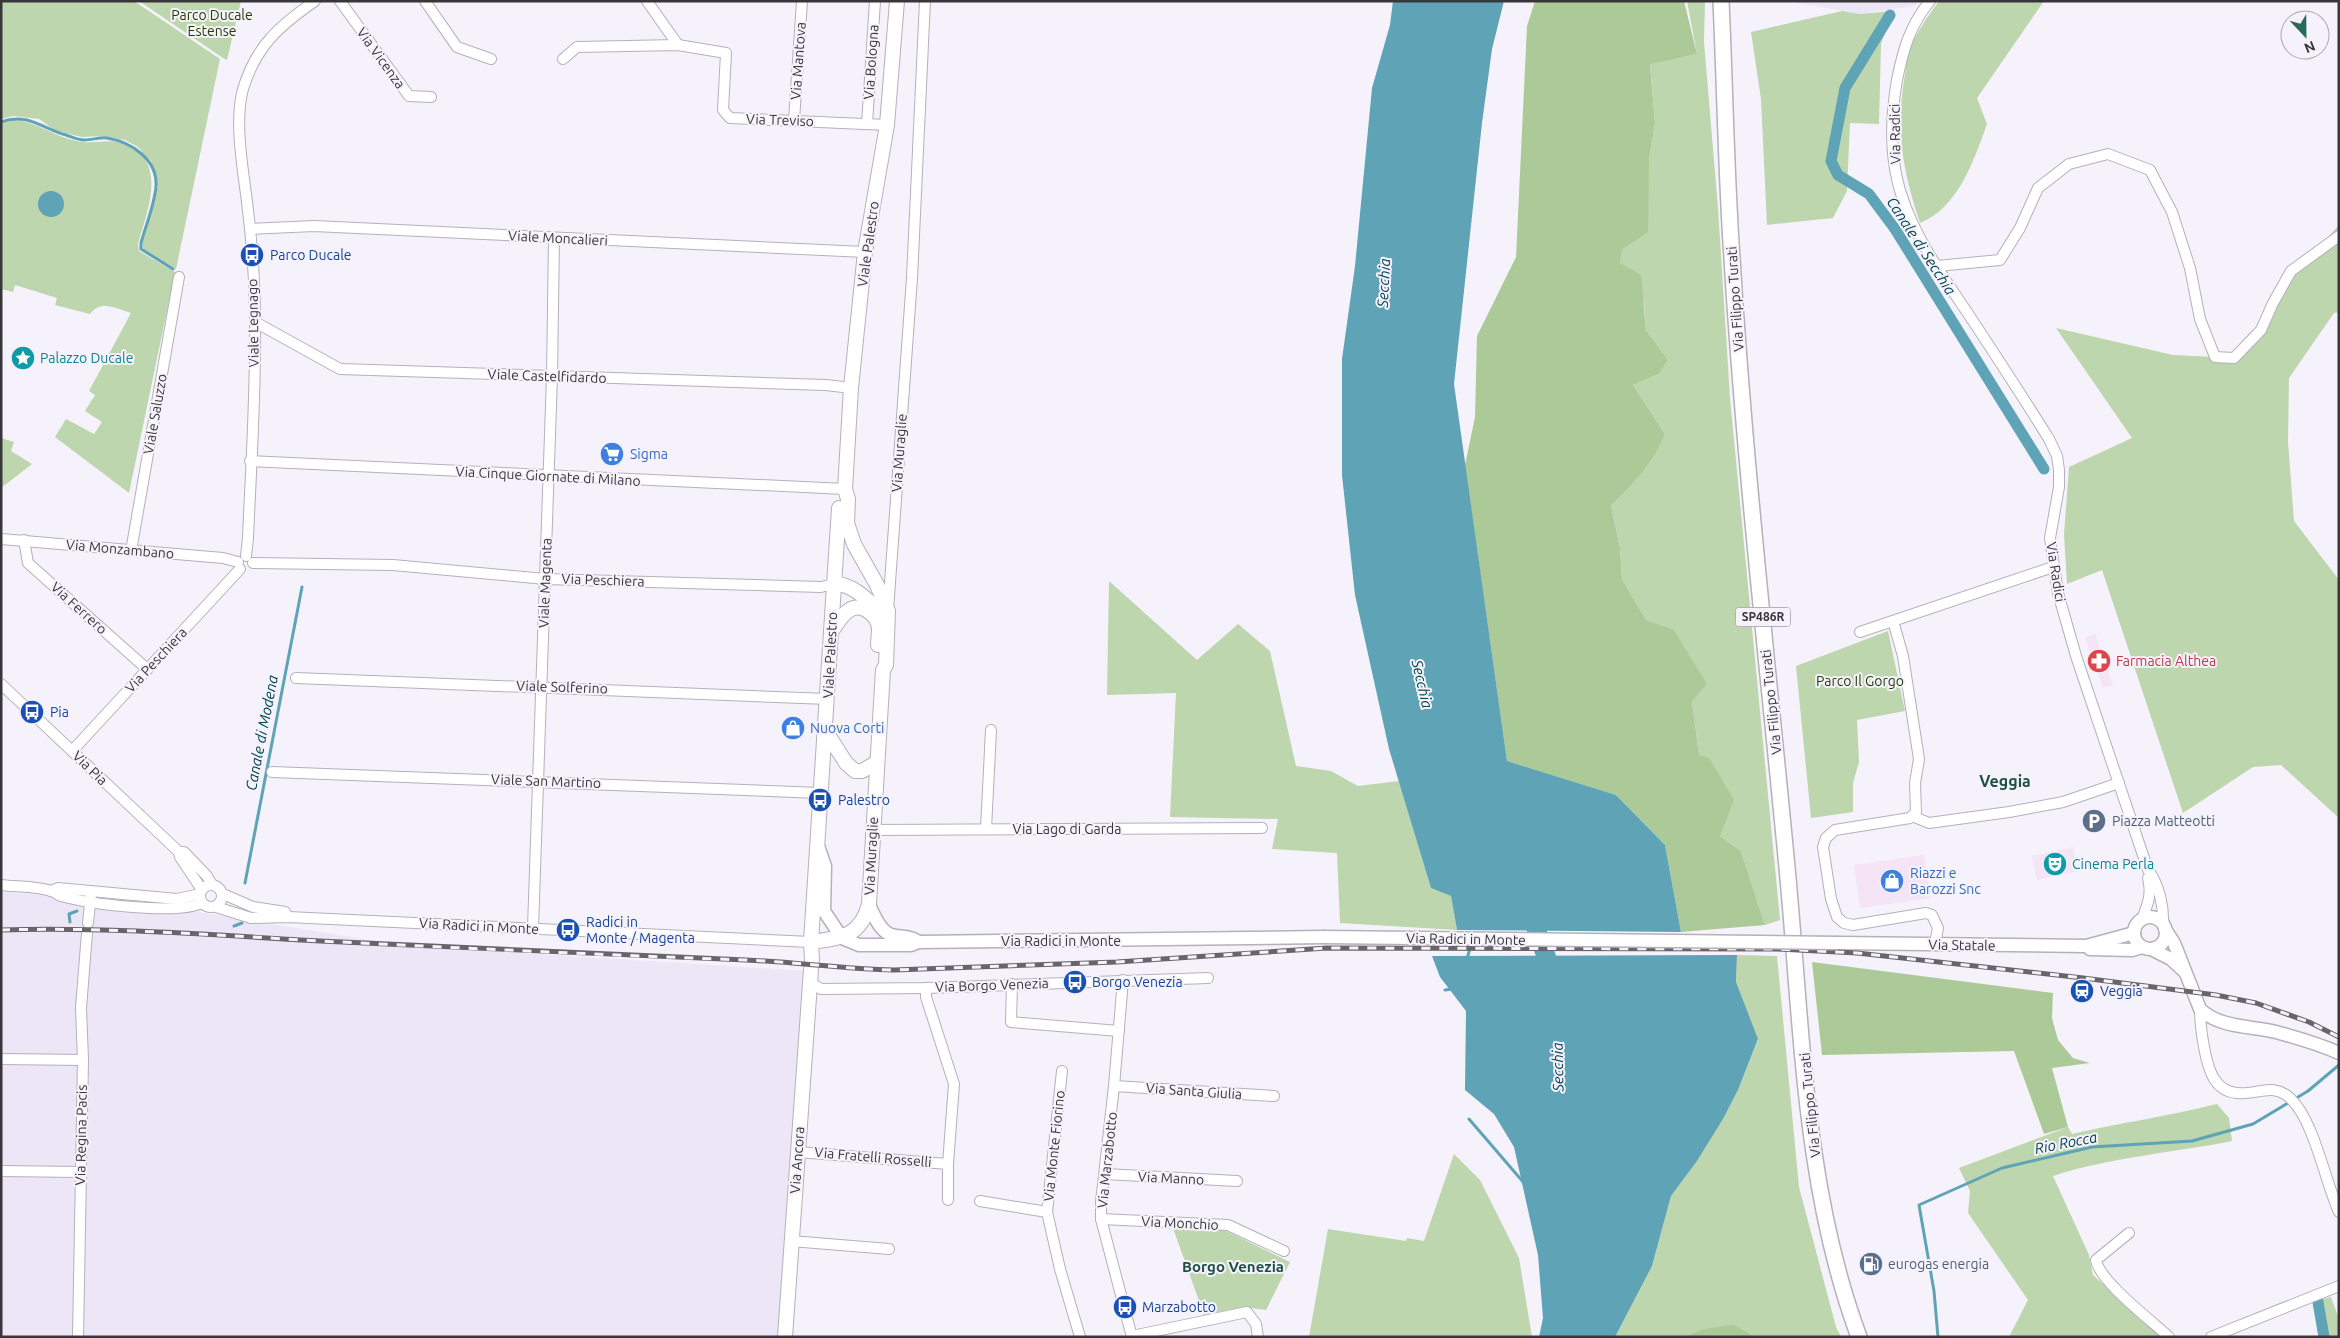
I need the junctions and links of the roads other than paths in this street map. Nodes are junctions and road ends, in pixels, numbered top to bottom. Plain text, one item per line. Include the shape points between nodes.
1 (315, 1) edge
2 (340, 1) edge
3 (425, 1) edge
4 (647, 1) edge
5 (802, 1) edge
6 (875, 1) edge
7 (897, 1) edge
8 (925, 1) edge
9 (1721, 1) edge
10 (1930, 1) edge
11 (678, 45) junction
12 (491, 59) dead end
13 (563, 59) dead end
14 (431, 97) dead end
15 (794, 120) junction
16 (867, 124) junction
17 (887, 126) junction
18 (250, 229) junction
19 (2339, 236) edge
20 (554, 238) junction
21 (865, 252) junction
22 (1937, 266) junction
23 (179, 277) dead end
24 (255, 322) junction
25 (552, 376) junction
26 (851, 388) junction
27 (250, 461) junction
28 (548, 476) junction
29 (845, 489) junction
30 (1, 539) edge
31 (24, 540) junction
32 (131, 551) junction
33 (244, 562) junction
34 (2053, 567) junction
35 (545, 579) junction
36 (834, 584) junction
37 (888, 611) junction
38 (1892, 621) junction
39 (831, 632) junction
40 (1860, 632) dead end
41 (147, 669) junction
42 (883, 670) junction
43 (296, 678) dead end
44 (1, 684) edge
45 (540, 686) junction
46 (828, 699) junction
47 (879, 716) junction
48 (825, 730) junction
49 (991, 730) dead end
50 (72, 751) junction
51 (876, 763) junction
52 (272, 772) dead end
53 (537, 781) junction
54 (2119, 783) junction
55 (820, 793) junction
56 (1912, 816) junction
57 (1262, 828) dead end
58 (986, 829) junction
59 (873, 830) junction
60 (817, 843) junction
61 (179, 852) junction
62 (2148, 870) junction
63 (1, 885) edge
64 (212, 885) junction
65 (223, 894) junction
66 (201, 895) junction
67 (90, 896) junction
68 (869, 904) junction
69 (216, 907) junction
70 (288, 917) junction
71 (2142, 919) junction
72 (2164, 927) junction
73 (533, 928) junction
74 (2134, 933) junction
75 (842, 938) junction
76 (811, 942) junction
77 (919, 942) junction
78 (1838, 943) joint
79 (1935, 944) junction
80 (2086, 946) junction
81 (2147, 948) junction
82 (811, 971) junction
83 (2188, 976) junction
84 (1208, 978) dead end
85 (1122, 980) junction
86 (1012, 984) junction
87 (926, 988) junction
88 (2200, 1009) junction
89 (1119, 1031) junction
90 (2339, 1053) edge
91 (1, 1059) edge
92 (82, 1060) junction
93 (1062, 1071) dead end
94 (1114, 1086) junction
95 (1274, 1096) dead end
96 (798, 1152) junction
97 (948, 1164) junction
98 (1, 1171) edge
99 (80, 1172) junction
100 (1105, 1174) junction
101 (1238, 1181) dead end
102 (948, 1200) dead end
103 (980, 1201) dead end
104 (1047, 1212) junction
105 (2339, 1212) edge
106 (1101, 1219) junction
107 (2129, 1233) dead end
108 (791, 1241) junction
109 (889, 1249) dead end
110 (1284, 1251) dead end
111 (2339, 1286) edge
112 (1132, 1336) edge
113 (78, 1337) edge
114 (784, 1337) edge
115 (1080, 1337) edge
116 (1258, 1337) edge
117 (1858, 1337) edge
118 (2169, 1337) edge
119 (2211, 1337) edge

1 - 18 street, Viale Legnago via 287,21 264,44 250,67 242,92 239,134
2 - 14 street, Via Vicenza via 409,96
3 - 12 street via 457,47
4 - 11 street
5 - 15 street, Via Mantova
6 - 16 street, Via Bologna
7 - 17 main road, Viale Palestro
8 - 37 street, Via Muraglie via 912,278
9 - 117 main road, Via Filippo Turati / SP486R via 1731,256 1807,1099 1828,1231
10 - 22 street, Via Radici via 1917,17 1903,48 1893,127 1896,174 1903,198
11 - 13 street, Via Treviso via 576,47
11 - 15 street, Via Treviso via 726,53 724,110 730,118
15 - 16 street, Via Treviso
16 - 17 street, Via Treviso
17 - 21 main road, Viale Palestro
18 - 20 street, Viale Moncalieri via 314,226
18 - 24 street, Viale Legnago
19 - 22 street via 2291,271 2261,330 2234,358 2215,357 2200,319 2190,268 2172,212 2150,170 2108,154 2069,164 2038,188 2020,228 2000,260
20 - 21 street, Viale Moncalieri
20 - 25 street, Viale Magenta
21 - 26 main road, Viale Palestro
22 - 34 street, Via Radici via 2057,456 2059,487 2050,538
23 - 32 street, Viale Saluzzo
24 - 25 street, Viale Castelfidardo via 340,369
24 - 27 street, Viale Legnago
25 - 26 street, Viale Castelfidardo
25 - 28 street, Viale Magenta
26 - 29 main road, Viale Palestro
27 - 28 street, Via Cinque Giornate di Milano
27 - 33 street, Viale Legnago via 248,538
28 - 29 street, Via Cinque Giornate di Milano
28 - 35 street, Viale Magenta
29 - 36 main road, Viale Palestro via 840,499
29 - 37 main road, Viale Palestro via 847,523 854,544
30 - 31 street, Via Monzambano
31 - 32 street, Via Monzambano
31 - 41 street, Via Ferrero via 28,563
32 - 33 street, Via Monzambano
33 - 35 street, Via Peschiera via 393,565
33 - 41 street, Via Peschiera
34 - 38 street
34 - 54 street, Via Radici via 2076,656
35 - 36 street, Via Peschiera via 821,587
35 - 45 street, Viale Magenta
36 - 39 main road, Viale Palestro
36 - 42 main road via 858,592 879,611 883,625
37 - 42 main road, Via Muraglie via 886,665
38 - 40 street
38 - 56 street via 1903,656 1919,760 1915,783 1917,805
39 - 46 main road, Viale Palestro
39 - 47 main road via 849,610 858,607 866,609 875,618 879,628 874,707
41 - 50 street, Via Peschiera
42 - 47 main road, Via Muraglie
43 - 45 street, Viale Solferino
44 - 50 street, Via Pia
45 - 46 street, Viale Solferino
45 - 53 street, Viale Magenta
46 - 48 main road, Viale Palestro
47 - 51 main road, Via Muraglie
48 - 51 main road via 850,767 862,771
48 - 55 main road, Viale Palestro
49 - 58 street
50 - 61 street, Via Pia
51 - 59 main road, Via Muraglie
52 - 53 street, Viale San Martino
53 - 55 street, Viale San Martino
53 - 73 street, Viale Magenta
54 - 56 street via 2063,802 1953,820 1929,823
54 - 62 street, Via Radici
55 - 60 main road, Viale Palestro
56 - 79 street via 1835,830 1826,838 1823,847 1831,899 1837,917 1844,924 1926,913 1932,915 1938,928
57 - 58 street, Via Lago di Garda
58 - 59 street, Via Lago di Garda
59 - 68 main road, Via Muraglie
60 - 75 street via 824,866 824,911
60 - 76 main road, Viale Palestro
61 - 64 street, Via Pia via 184,852
61 - 66 street, Via Pia
62 - 71 street via 2150,901
62 - 72 street via 2161,904
63 - 67 street, Via Radici in Monte via 51,891 59,895
64 - 65 street, Via Radici in Monte via 219,887
64 - 66 street, Via Radici in Monte
65 - 69 street
65 - 70 street, Via Radici in Monte via 253,907 285,912
66 - 67 street, Via Radici in Monte via 194,906 157,908
66 - 69 street, Via Radici in Monte via 208,907
67 - 92 street, Via Regina Pacis via 81,1008
68 - 75 main road, Via Muraglie via 865,918
68 - 77 street, Via Muraglie via 876,920 889,934
69 - 70 street, Via Radici in Monte via 251,918
70 - 73 street, Via Radici in Monte
71 - 72 street via 2151,917
71 - 74 street
72 - 81 street via 2161,944
72 - 83 street
73 - 76 street, Via Radici in Monte
74 - 80 street, Via Statale
74 - 81 street via 2136,941
75 - 76 main road, Via Radici in Monte
75 - 77 street, Via Radici in Monte via 859,945 911,945
76 - 82 main road, Via Ancora
77 - 78 street, Via Radici in Monte, bridge via 1324,937
78 - 79 street, Via Statale
79 - 80 street, Via Statale
80 - 81 street, Via Statale via 2091,950
81 - 83 street via 2171,959
82 - 87 street, Via Borgo Venezia via 922,982
82 - 96 main road, Via Ancora
83 - 88 street
84 - 85 street, Via Borgo Venezia
85 - 86 street, Via Borgo Venezia
85 - 89 street, Via Marzabotto
86 - 87 street, Via Borgo Venezia
86 - 89 street via 1011,1022
87 - 97 street via 926,997 954,1084
88 - 90 street via 2216,1021 2275,1032
88 - 105 street via 2200,1025 2214,1080 2226,1091 2239,1094 2267,1089 2286,1094 2299,1108
89 - 94 street, Via Marzabotto
91 - 92 street
92 - 99 street, Via Regina Pacis
93 - 104 street, Via Monte Fiorino
94 - 95 street, Via Santa Giulia
94 - 100 street, Via Marzabotto
96 - 97 street, Via Fratelli Rosselli
96 - 108 main road, Via Ancora
97 - 102 street
98 - 99 street
99 - 113 street, Via Regina Pacis
100 - 101 street, Via Manno
100 - 106 street, Via Marzabotto
103 - 104 street
104 - 115 street, Via Monte Fiorino
106 - 110 street, Via Monchio via 1228,1225
106 - 112 street, Via Marzabotto
107 - 118 street via 2100,1255 2096,1260 2097,1266
108 - 109 street
108 - 114 main road, Via Ancora
111 - 119 street
112 - 116 street via 1246,1312 1256,1324

